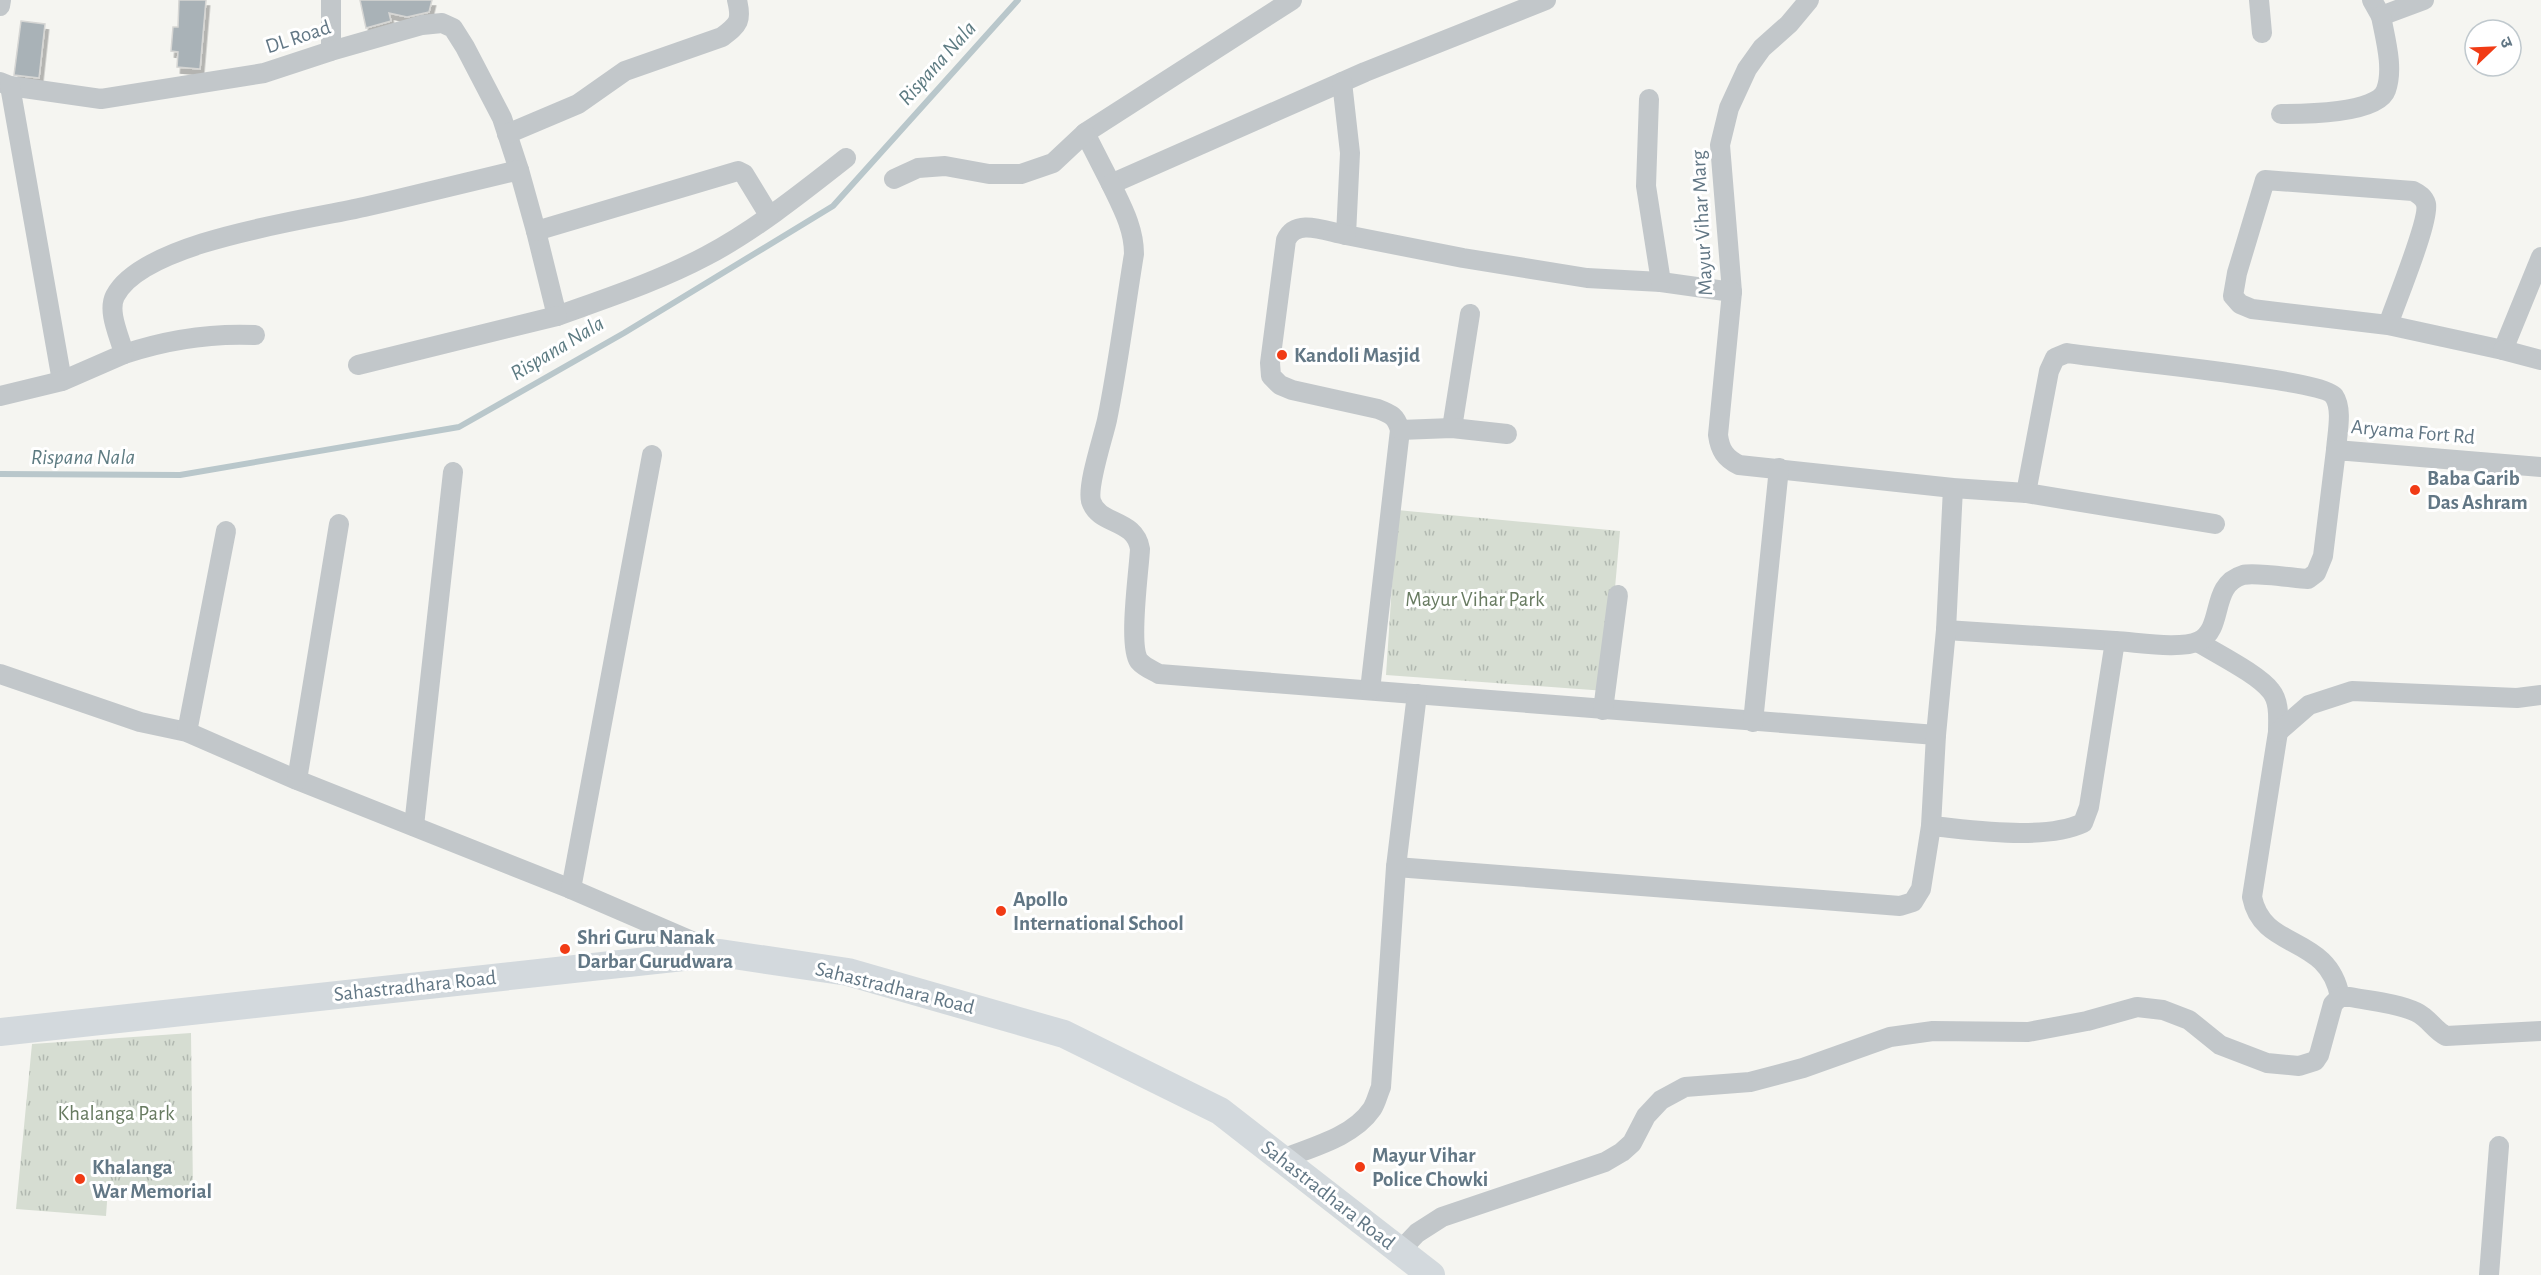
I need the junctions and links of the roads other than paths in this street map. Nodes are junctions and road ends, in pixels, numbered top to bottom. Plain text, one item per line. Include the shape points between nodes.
1 (1, 0) edge
2 (331, 0) edge
3 (737, 0) edge
4 (1292, 0) edge
5 (1546, 0) edge
6 (1809, 0) edge
7 (2259, 0) edge
8 (2424, 0) edge
9 (0, 6) edge
10 (2376, 8) edge
11 (2262, 33) dead end
12 (330, 51) junction
13 (1342, 82) junction
14 (5, 84) edge
15 (1650, 99) dead end
16 (2281, 114) dead end
17 (1084, 133) junction
18 (507, 134) junction
19 (846, 158) dead end
20 (519, 170) junction
21 (894, 179) dead end
22 (1111, 184) junction
23 (769, 215) junction
24 (536, 231) junction
25 (1346, 235) junction
26 (2541, 257) edge
27 (1661, 282) junction
28 (1732, 292) junction
29 (1470, 314) dead end
30 (556, 316) junction
31 (2388, 325) junction
32 (255, 335) dead end
33 (2502, 350) junction
34 (124, 354) junction
35 (2541, 360) edge
36 (358, 365) dead end
37 (62, 381) junction
38 (0, 396) edge
39 (1452, 428) junction
40 (1400, 430) junction
41 (1508, 434) dead end
42 (2336, 450) junction
43 (652, 455) dead end
44 (2541, 467) edge
45 (1779, 468) junction
46 (453, 472) dead end
47 (1953, 488) junction
48 (2026, 493) junction
49 (339, 524) dead end
50 (2215, 524) dead end
51 (226, 531) dead end
52 (1618, 595) dead end
53 (1946, 630) junction
54 (2115, 641) junction
55 (2198, 642) junction
56 (0, 674) edge
57 (1370, 690) junction
58 (1417, 694) junction
59 (2541, 695) edge
60 (1603, 710) junction
61 (1753, 722) junction
62 (187, 732) junction
63 (2278, 732) junction
64 (1936, 735) junction
65 (297, 780) junction
66 (414, 826) junction
67 (1931, 826) junction
68 (1396, 867) junction
69 (571, 889) junction
70 (720, 953) junction
71 (2340, 997) junction
72 (2541, 1031) edge
73 (0, 1032) edge
74 (2499, 1146) dead end
75 (1282, 1159) junction
76 (1400, 1251) junction
77 (1431, 1275) edge
78 (2489, 1275) edge

1 - 9 street
2 - 12 street
3 - 18 street via 740,16 735,27 722,37 625,71 578,104
4 - 17 street
5 - 13 street
6 - 28 street, Mayur Vihar Marg via 1762,48 1747,69 1729,108 1720,145
7 - 11 street
8 - 10 street
10 - 16 street via 2389,73 2386,92 2379,100 2321,115
12 - 14 street, DL Road via 264,73 100,99
12 - 18 street, DL Road via 422,25 442,23 453,28
13 - 22 street
13 - 25 street via 1350,153
14 - 37 street
15 - 27 street via 1646,186
17 - 21 street via 1053,163 1021,174 989,174 945,165 918,168
17 - 22 street
18 - 20 street, DL Road
19 - 23 street
20 - 24 street, DL Road
20 - 34 street via 235,234 171,255 144,269 116,296 112,309
22 - 57 street via 1127,217 1134,254 1091,500 1098,513 1130,529 1139,540 1134,644 1138,659 1159,674
23 - 24 street via 744,174 738,171
23 - 30 street via 706,256
24 - 30 street, DL Road
25 - 27 street via 1587,278
25 - 40 street via 1299,226 1290,232 1271,376 1292,390 1389,413
26 - 33 street
27 - 28 street
28 - 45 street, Mayur Vihar Marg via 1718,435 1720,449 1738,465
29 - 39 street
30 - 36 street
31 - 31 street via 2424,224 2426,204 2421,195 2413,191 2265,180 2233,296 2252,309
31 - 33 street
32 - 34 street via 223,334 151,345
33 - 35 street
34 - 37 street
37 - 38 street
39 - 40 street
39 - 41 street
40 - 57 street
42 - 44 street, Aryama Fort Rd
42 - 48 street via 2338,409 2328,390 2067,353 2055,358 2049,371
42 - 55 street, Aryama Fort Rd via 2323,556 2316,573 2308,579 2245,574 2224,586 2209,634
43 - 69 street
45 - 47 street
45 - 61 street
46 - 66 street
47 - 48 street
47 - 53 street
48 - 50 street
49 - 65 street
51 - 62 street
52 - 60 street
53 - 54 street
53 - 64 street
54 - 55 street via 2185,645
54 - 67 street via 2089,807 2083,823 2067,830 2016,832
55 - 63 street via 2272,692 2278,708
56 - 62 street via 140,722
57 - 58 street
58 - 60 street
58 - 68 street
59 - 63 street via 2517,698 2352,692 2308,705
60 - 61 street
61 - 64 street
62 - 65 street
63 - 71 street via 2252,897 2254,910 2273,932 2314,954 2327,966
64 - 67 street
65 - 66 street
66 - 69 street
67 - 68 street via 1921,889 1912,902 1900,906
68 - 75 street via 1381,1088 1373,1108 1361,1121 1337,1137
69 - 70 street
70 - 73 main road, Sahastradhara Road
70 - 75 main road, Sahastradhara Road via 848,972 1064,1034 1220,1111
71 - 72 street via 2406,1008 2429,1020 2437,1032 2446,1036
71 - 76 street via 2333,1004 2315,1061 2298,1066 2267,1063 2220,1045 2189,1020 2163,1010 2137,1007 2028,1032 1933,1031 1890,1037 1750,1082 1684,1087 1661,1100 1646,1116 1632,1143 1605,1162 1442,1217 1417,1233
74 - 78 street
75 - 76 main road, Sahastradhara Road
76 - 77 main road, Sahastradhara Road

